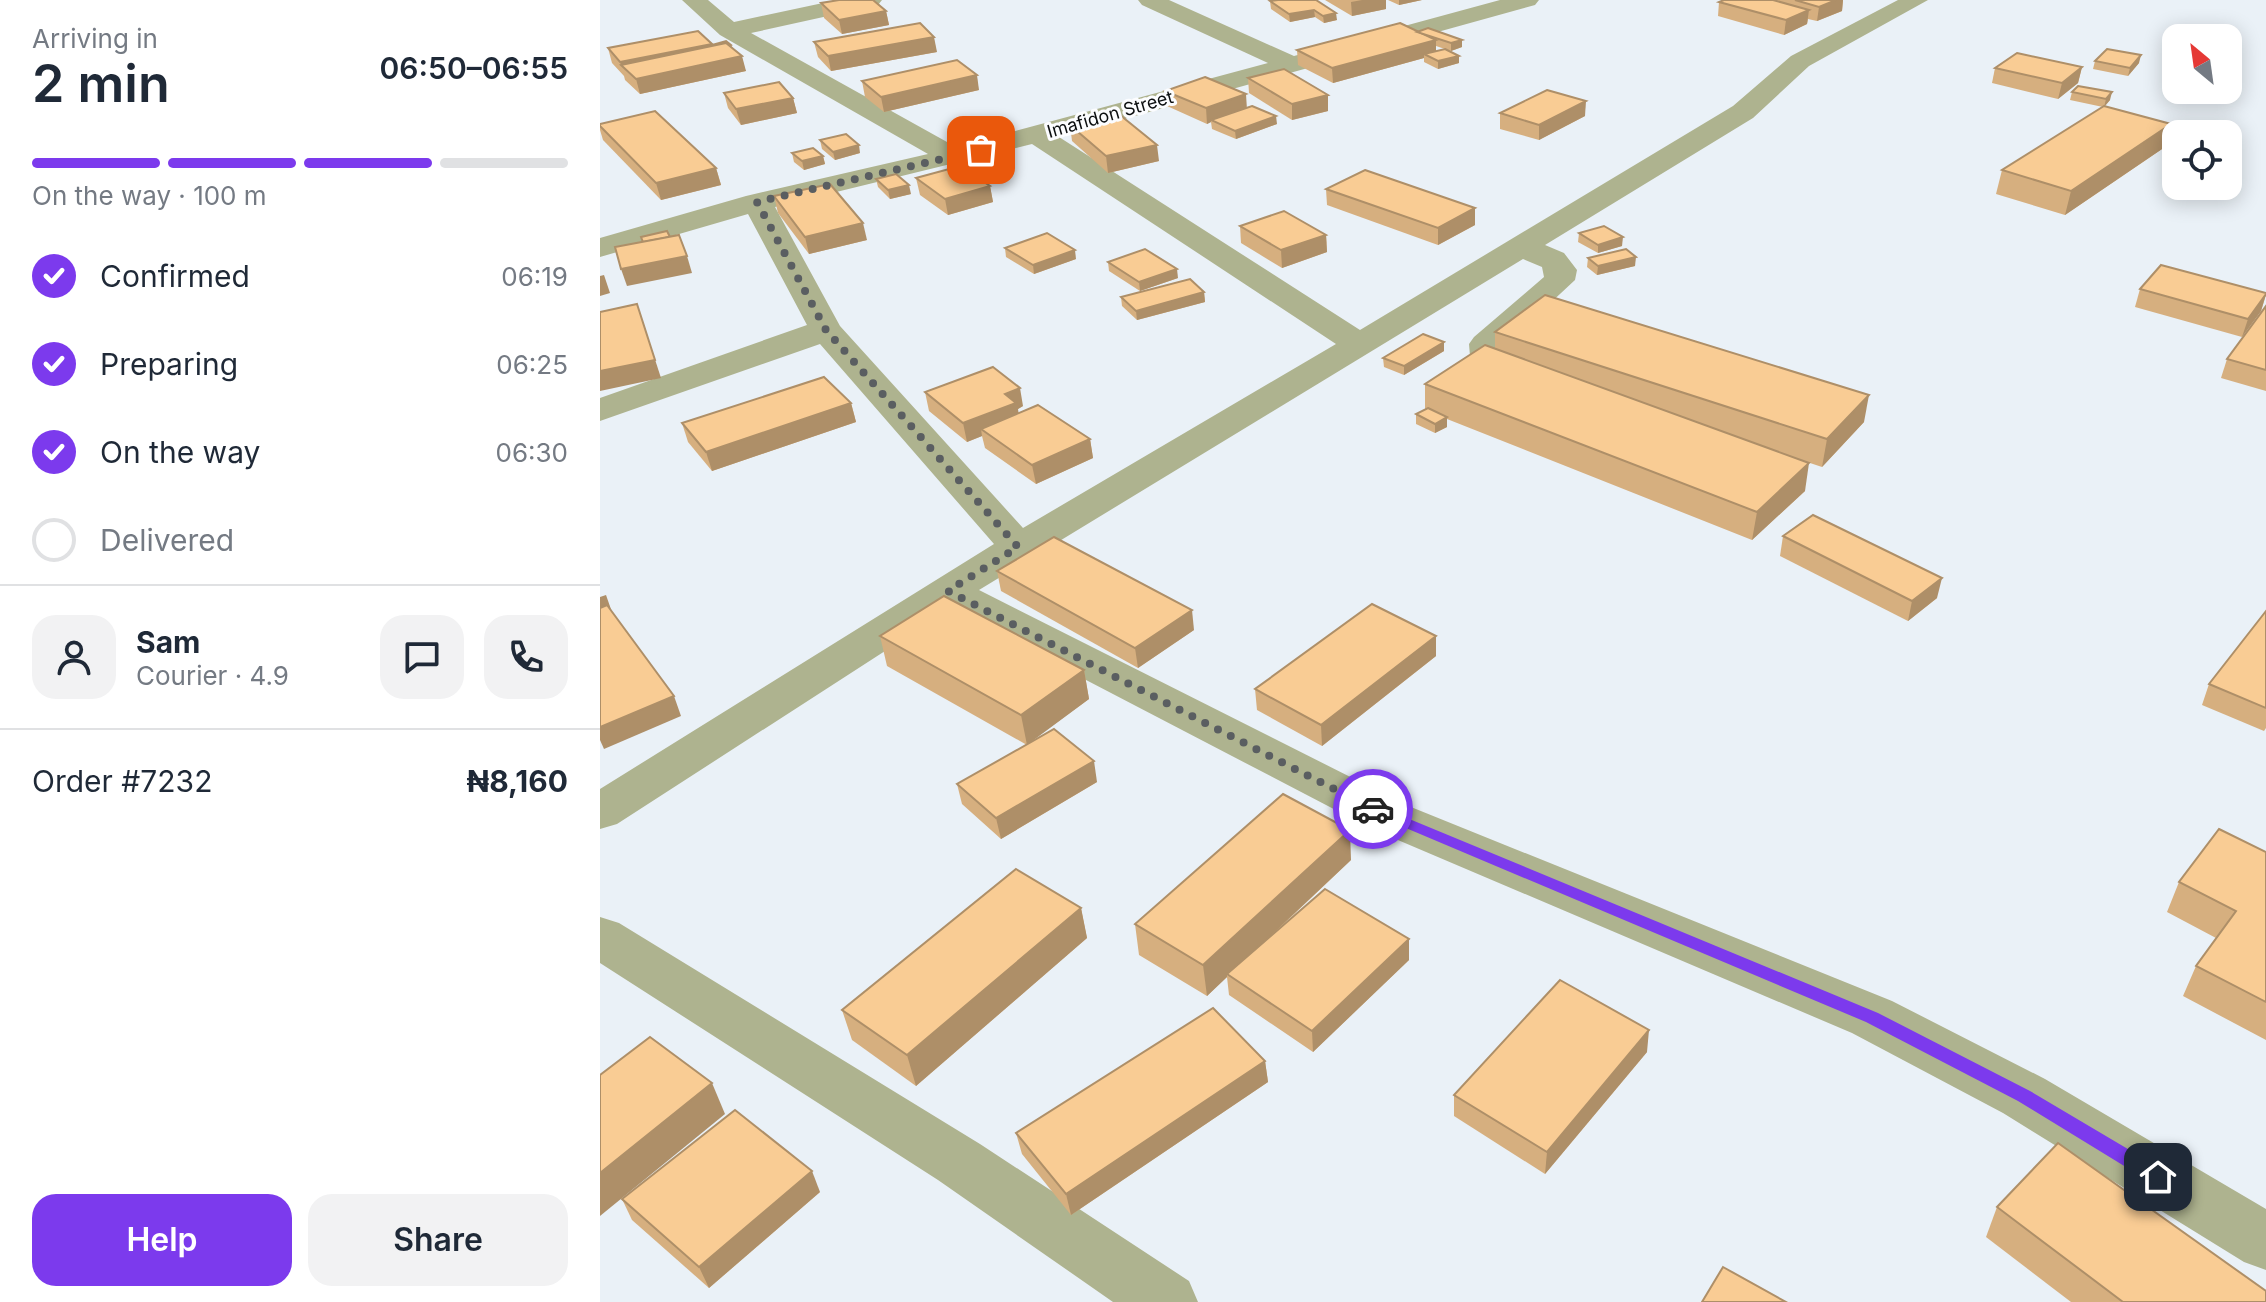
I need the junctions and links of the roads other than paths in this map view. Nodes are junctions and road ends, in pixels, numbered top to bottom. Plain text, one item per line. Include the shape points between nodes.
1 (694, 0) edge
2 (870, 0) edge
3 (1150, 0) edge
4 (1527, 0) edge
5 (1916, 0) edge
6 (729, 30) junction
7 (1289, 63) junction
8 (1036, 134) junction
9 (953, 157) junction
10 (757, 202) junction
11 (1522, 247) junction
12 (600, 248) edge
13 (826, 330) junction
14 (1361, 345) junction
15 (1557, 385) edge
16 (600, 410) edge
17 (1018, 547) junction
18 (948, 591) junction
19 (600, 812) edge
20 (600, 937) edge
21 (2266, 1242) edge
22 (1166, 1302) edge

1 - 6 street
2 - 6 street
3 - 7 street
4 - 7 street, Imafidon Street
5 - 11 street via 1800,61 1743,112
6 - 9 street
7 - 8 street, Imafidon Street
8 - 9 street, Imafidon Street
8 - 14 street
9 - 10 street, Imafidon Street
10 - 12 street, Imafidon Street
10 - 13 street
11 - 14 street
11 - 15 street via 1553,260 1561,270 1559,280 1486,344 1487,356
13 - 16 street
13 - 17 street
14 - 17 street
17 - 18 street
18 - 19 street
18 - 21 street via 1389,817 1872,1017 2024,1096
20 - 22 street via 959,1162

